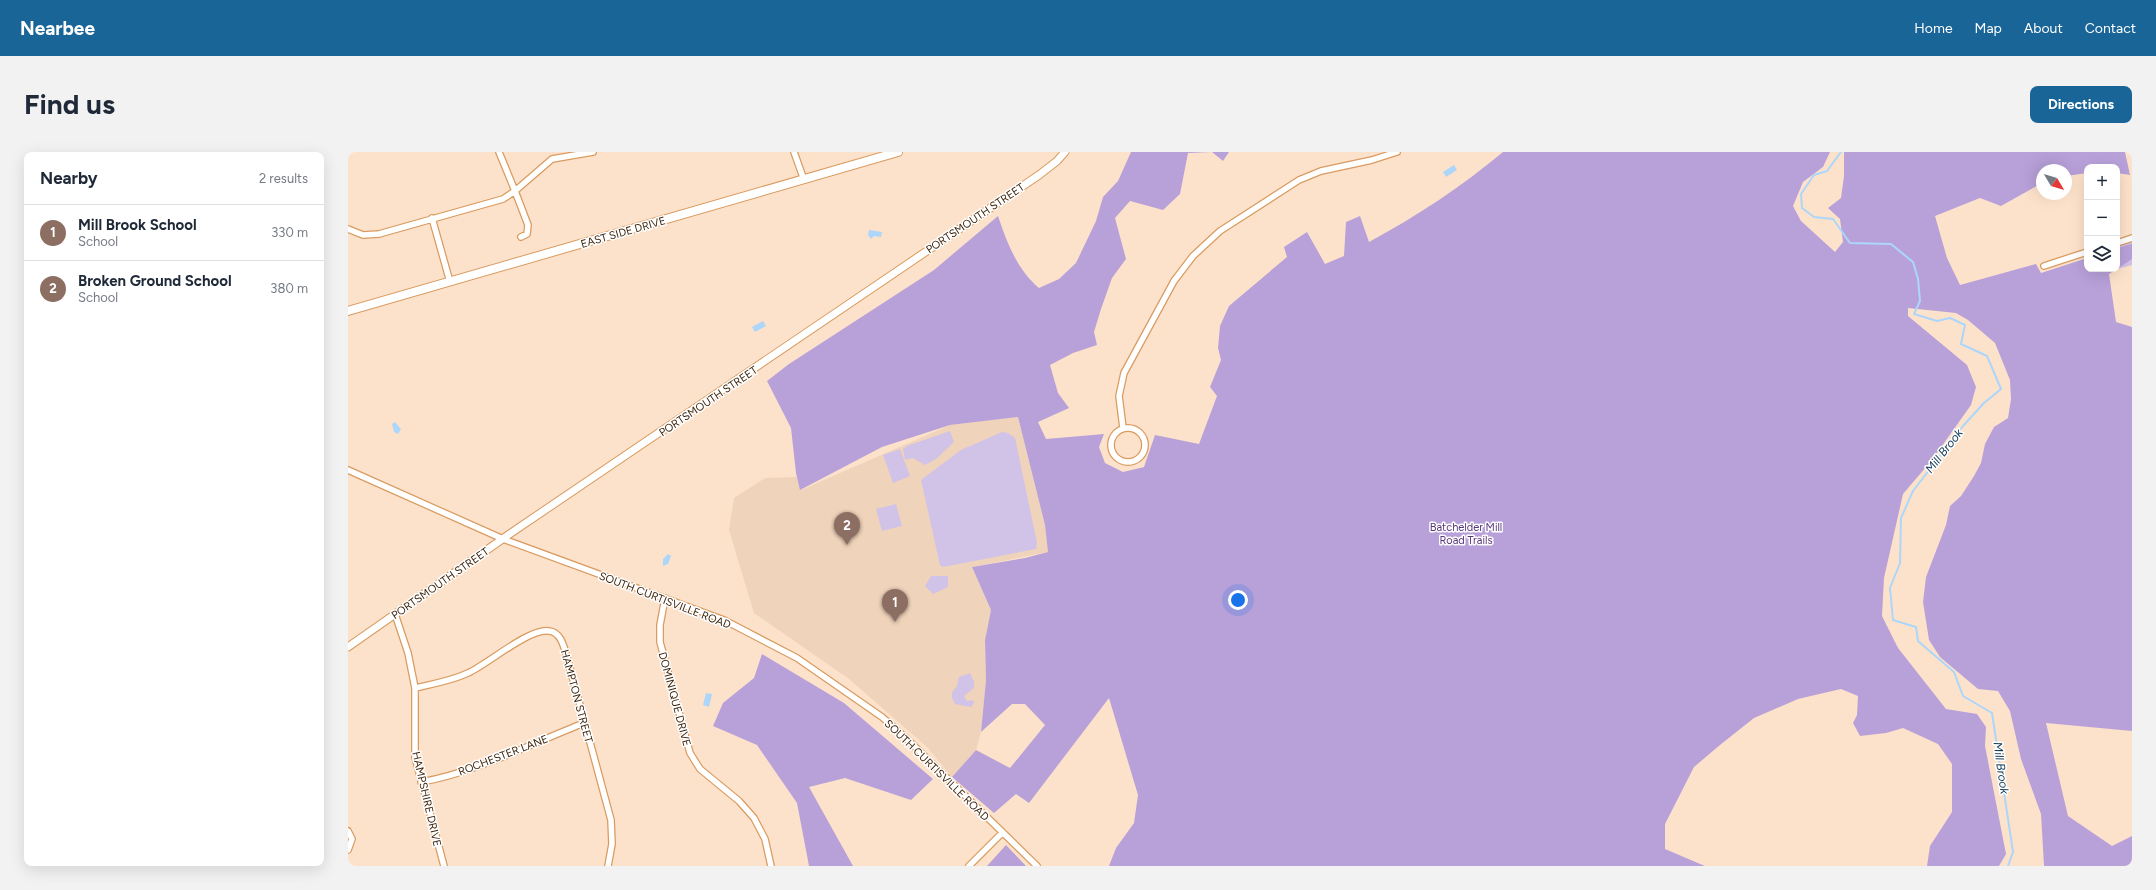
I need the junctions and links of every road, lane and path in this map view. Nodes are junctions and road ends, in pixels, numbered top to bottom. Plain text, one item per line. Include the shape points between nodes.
1 (499, 152) edge
2 (593, 152) edge
3 (794, 152) edge
4 (898, 152) edge
5 (1065, 152) edge
6 (1397, 152) edge
7 (804, 180) junction
8 (515, 191) junction
9 (432, 218) junction
10 (348, 229) edge
11 (521, 237) dead end
12 (2132, 238) edge
13 (2120, 242) edge
14 (2084, 253) edge
15 (2044, 266) dead end
16 (450, 282) junction
17 (348, 311) edge
18 (1123, 428) junction
19 (348, 470) edge
20 (503, 539) junction
21 (665, 598) junction
22 (394, 614) junction
23 (348, 647) edge
24 (415, 688) junction
25 (584, 723) junction
26 (421, 782) junction
27 (348, 831) edge
28 (1002, 834) junction
29 (348, 850) edge
30 (444, 866) edge
31 (608, 866) edge
32 (771, 866) edge
33 (969, 866) edge
34 (1036, 866) edge

1 - 8 street
2 - 8 street via 554,158
3 - 7 street
4 - 7 main road, EAST SIDE DRIVE
5 - 20 street, PORTSMOUTH STREET via 1039,175
6 - 18 street via 1328,169 1299,180 1220,231 1193,256 1174,281 1124,373 1119,396
7 - 16 main road, EAST SIDE DRIVE
8 - 9 street via 503,199
8 - 11 street via 528,225 527,234
9 - 10 street via 379,234 363,235
9 - 16 street
12 - 13 street
14 - 15 street
16 - 17 main road, EAST SIDE DRIVE
18 - 18 street via 1112,437 1111,447 1118,459 1132,462 1141,457 1145,443 1138,430
19 - 20 street, SOUTH CURTISVILLE ROAD
20 - 21 street, SOUTH CURTISVILLE ROAD
20 - 22 street, PORTSMOUTH STREET
21 - 28 street, SOUTH CURTISVILLE ROAD via 724,620 783,650 882,717 940,770
21 - 32 street, DOMINIQUE DRIVE via 660,642 687,745 700,768 754,818 765,839
22 - 23 street, PORTSMOUTH STREET
22 - 24 street, HAMPSHIRE DRIVE via 408,654
24 - 25 street, HAMPTON STREET via 467,673 529,636 543,630 551,630 562,641
24 - 26 street, HAMPSHIRE DRIVE via 415,757
25 - 26 street, ROCHESTER LANE via 475,766
25 - 31 street, HAMPTON STREET via 611,820 612,844
26 - 30 street, HAMPSHIRE DRIVE
27 - 29 street via 352,840
28 - 33 street
28 - 34 street, SOUTH CURTISVILLE ROAD

